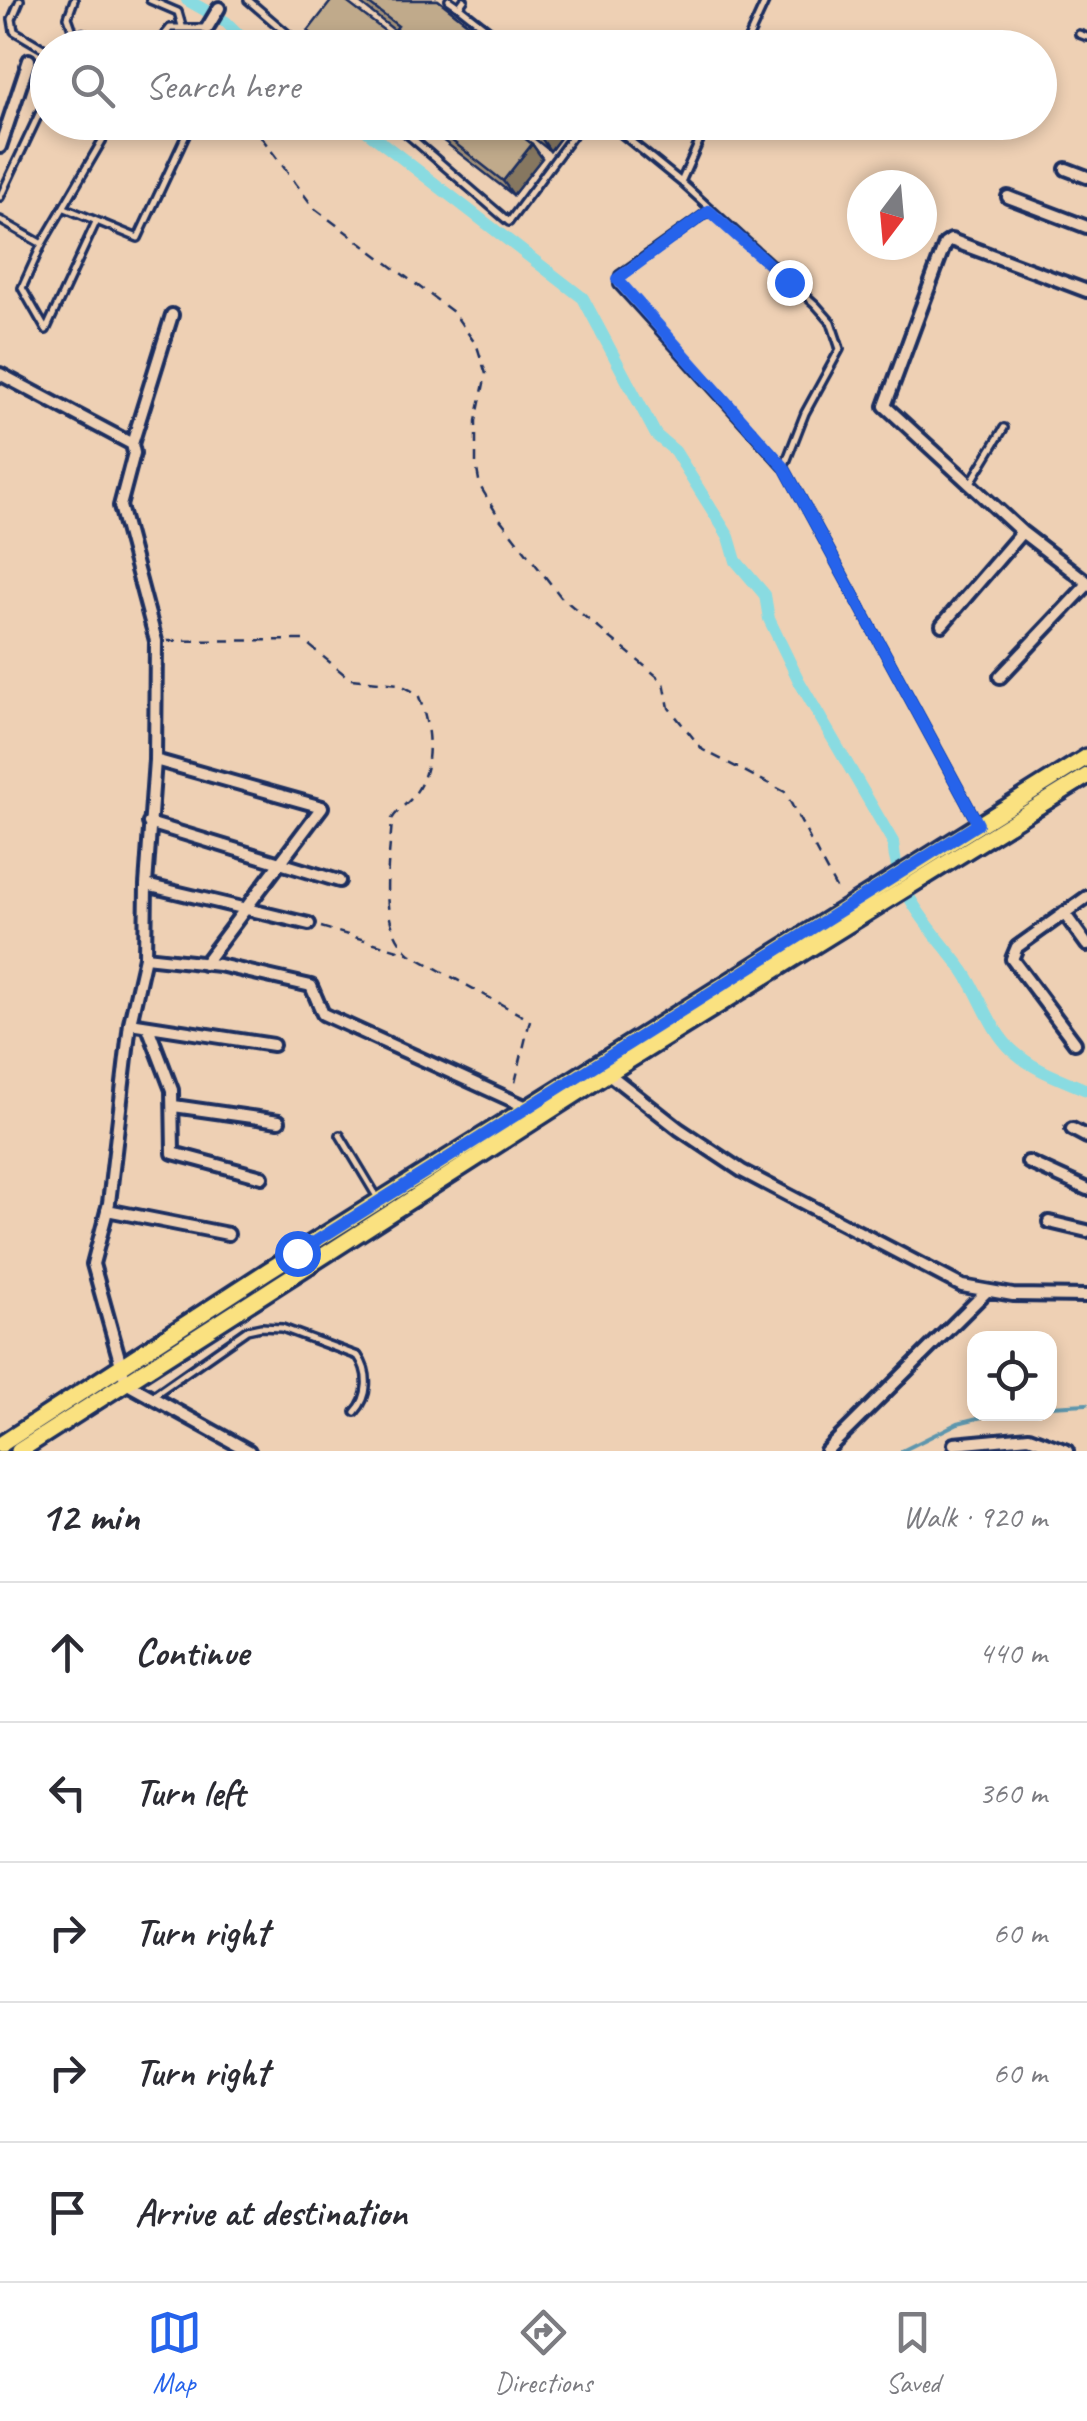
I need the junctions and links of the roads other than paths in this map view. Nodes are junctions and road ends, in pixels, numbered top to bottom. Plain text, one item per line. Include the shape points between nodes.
1 (20, 0) edge
2 (74, 0) edge
3 (150, 0) edge
4 (449, 0) edge
5 (464, 0) edge
6 (766, 0) edge
7 (253, 2) edge
8 (222, 4) edge
9 (459, 7) junction
10 (182, 26) junction
11 (207, 28) joint
12 (73, 30) edge
13 (168, 30) edge
14 (284, 30) edge
15 (488, 30) edge
16 (752, 30) edge
17 (1079, 34) dead end
18 (1087, 37) edge
19 (30, 40) edge
20 (29, 60) dead end
21 (30, 134) edge
22 (102, 140) edge
23 (184, 140) edge
24 (414, 140) edge
25 (570, 140) edge
26 (630, 140) edge
27 (700, 140) edge
28 (0, 147) edge
29 (1066, 169) dead end
30 (1087, 177) edge
31 (680, 182) junction
32 (0, 197) edge
33 (1008, 197) dead end
34 (64, 208) junction
35 (709, 211) junction
36 (0, 220) edge
37 (96, 222) junction
38 (1087, 228) edge
39 (42, 244) junction
40 (1087, 290) edge
41 (172, 315) dead end
42 (0, 374) edge
43 (1004, 428) dead end
44 (132, 444) junction
45 (784, 467) junction
46 (970, 484) junction
47 (1022, 532) junction
48 (1087, 584) edge
49 (942, 624) dead end
50 (1000, 677) dead end
51 (1087, 757) edge
52 (155, 760) junction
53 (1087, 776) edge
54 (149, 823) junction
55 (978, 824) junction
56 (987, 840) junction
57 (278, 864) junction
58 (926, 868) junction
59 (338, 882) dead end
60 (146, 885) junction
61 (1087, 897) edge
62 (869, 903) junction
63 (245, 908) junction
64 (1064, 914) junction
65 (310, 924) road end
66 (1087, 945) edge
67 (144, 958) junction
68 (204, 964) junction
69 (130, 1023) junction
70 (148, 1027) junction
71 (1076, 1043) dead end
72 (273, 1045) dead end
73 (602, 1068) junction
74 (174, 1106) junction
75 (534, 1113) junction
76 (278, 1121) dead end
77 (1072, 1129) dead end
78 (340, 1135) dead end
79 (1087, 1137) edge
80 (1028, 1162) dead end
81 (262, 1177) dead end
82 (1087, 1189) edge
83 (380, 1202) junction
84 (107, 1210) junction
85 (1049, 1222) dead end
86 (1087, 1231) edge
87 (228, 1234) dead end
88 (986, 1292) junction
89 (1087, 1296) edge
90 (122, 1375) junction
91 (152, 1397) junction
92 (356, 1412) dead end
93 (954, 1444) dead end
94 (0, 1445) edge
95 (19, 1451) edge
96 (249, 1451) edge
97 (826, 1451) edge
98 (1067, 1451) edge

1 - 19 lane via 14,31
2 - 12 lane via 68,17
3 - 10 lane via 178,12
4 - 9 lane
5 - 9 lane
6 - 16 lane
7 - 14 lane
8 - 11 street
9 - 15 lane
10 - 11 lane
10 - 13 lane
17 - 18 lane
20 - 28 street
21 - 32 lane
22 - 34 lane
23 - 37 lane via 138,238
24 - 25 lane via 509,222
26 - 31 lane
27 - 31 lane
29 - 30 street
31 - 35 lane
33 - 38 street
34 - 37 lane
34 - 39 lane
35 - 45 lane via 816,305 840,349
35 - 45 lane via 620,275 618,285
36 - 39 lane
37 - 39 lane via 46,330 22,288
40 - 46 street via 962,240 945,244 885,406
41 - 44 street
42 - 44 street
43 - 46 lane
44 - 52 street via 120,506 156,641
45 - 55 lane
46 - 47 street
47 - 48 street
47 - 49 street
48 - 50 street
51 - 55 main road
52 - 54 street
52 - 57 street via 322,807
53 - 56 main road
54 - 57 street
54 - 60 street
55 - 56 lane
55 - 58 main road
56 - 58 main road
57 - 59 street
57 - 63 street
58 - 62 main road
60 - 63 street
60 - 67 street
61 - 64 street
62 - 73 main road
62 - 73 main road via 846,909
63 - 65 street
63 - 68 street
64 - 66 street
64 - 71 street via 1017,947 1012,959
67 - 68 street
67 - 69 street
68 - 75 street via 312,986 322,1014
69 - 70 street
69 - 84 street
70 - 72 street
70 - 74 street
73 - 75 main road
73 - 88 street via 742,1171 962,1286
74 - 76 street
74 - 81 street via 173,1153
75 - 83 main road
75 - 90 main road
77 - 79 street
78 - 83 lane
80 - 82 street
83 - 90 main road
84 - 87 street
84 - 90 street via 93,1264
85 - 86 street
88 - 89 street
88 - 97 street
90 - 91 street
90 - 94 main road
90 - 95 main road
91 - 92 lane via 247,1330 282,1328 352,1350 363,1364 366,1393
91 - 96 street
93 - 98 street via 1030,1437

